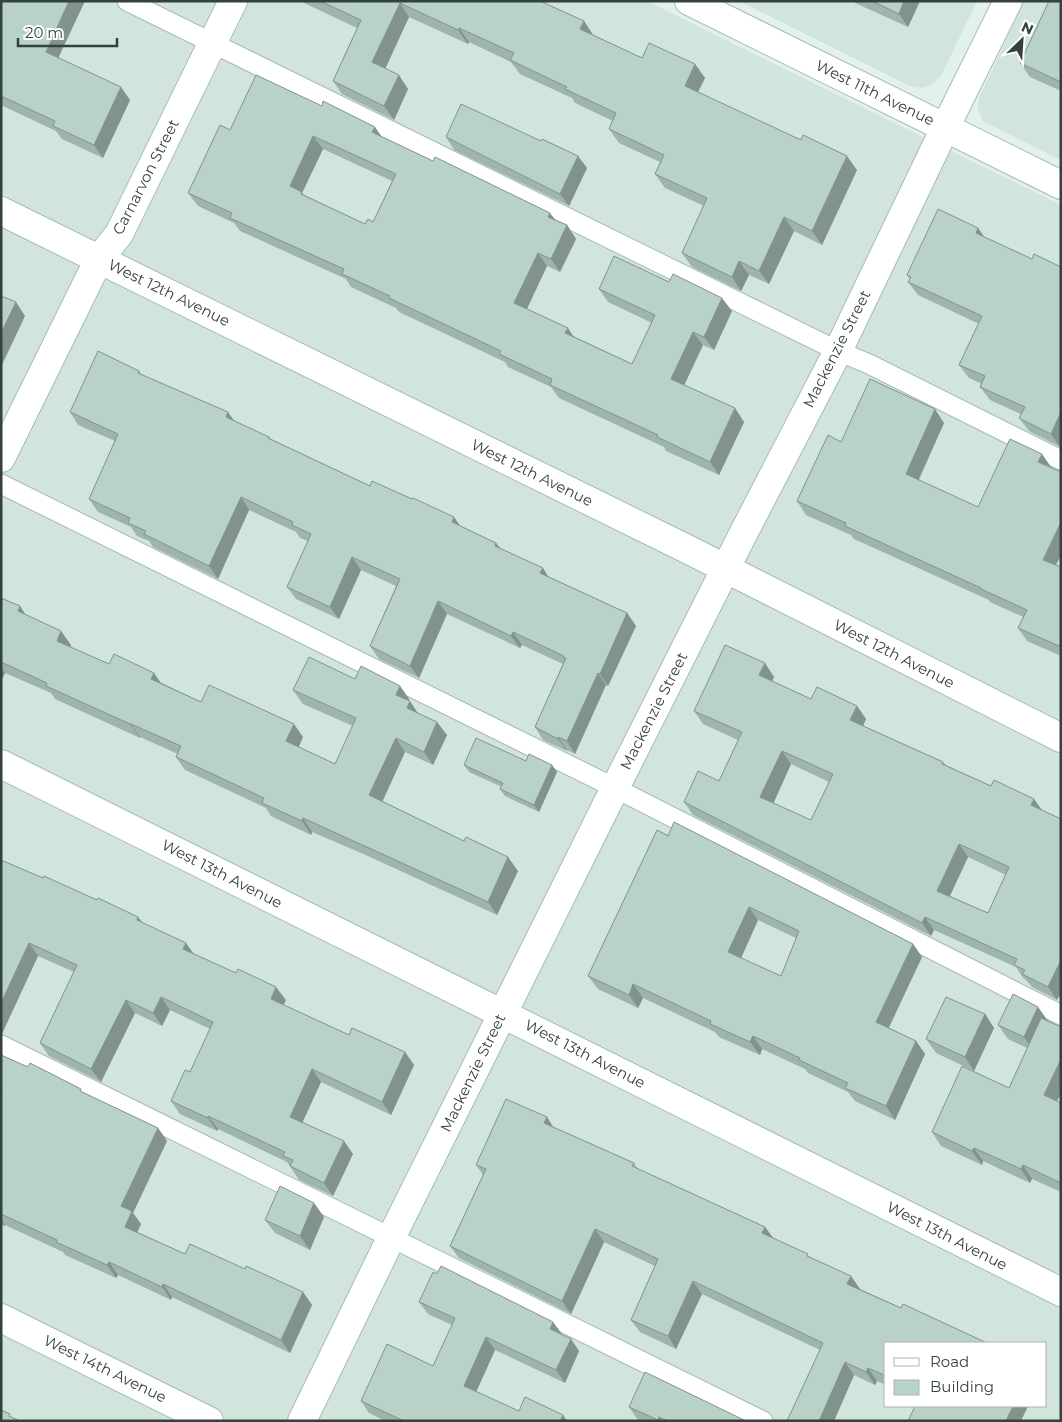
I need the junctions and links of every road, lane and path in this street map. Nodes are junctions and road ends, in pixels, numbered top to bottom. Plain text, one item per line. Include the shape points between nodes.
1 (127, 1) edge
2 (233, 1) edge
3 (689, 1) edge
4 (1008, 1) edge
5 (212, 44) junction
6 (945, 128) junction
7 (1061, 185) edge
8 (1, 211) edge
9 (99, 259) junction
10 (838, 351) junction
11 (1, 458) edge
12 (1061, 460) edge
13 (1, 484) edge
14 (726, 568) junction
15 (1061, 738) edge
16 (1, 764) edge
17 (615, 788) junction
18 (502, 1013) junction
19 (1061, 1015) edge
20 (1, 1045) edge
21 (391, 1238) junction
22 (1061, 1292) edge
23 (1, 1318) edge
24 (209, 1421) edge
25 (302, 1421) edge
26 (764, 1421) edge

1 - 5 lane
2 - 5 street, Carnarvon Street
3 - 6 street, West 11th Avenue
4 - 6 street, Mackenzie Street
5 - 9 street, Carnarvon Street via 119,234
5 - 10 lane
6 - 7 street, West 11th Avenue
6 - 10 street, Mackenzie Street
8 - 9 street, West 12th Avenue
9 - 11 street, Carnarvon Street
9 - 14 street, West 12th Avenue
10 - 12 lane
10 - 14 street, Mackenzie Street
13 - 17 lane
14 - 15 street, West 12th Avenue
14 - 17 street, Mackenzie Street
16 - 18 street, West 13th Avenue
17 - 18 street, Mackenzie Street
17 - 19 lane
18 - 21 street, Mackenzie Street
18 - 22 street, West 13th Avenue
20 - 21 lane
21 - 25 street, Mackenzie Street
21 - 26 lane
23 - 24 street, West 14th Avenue

